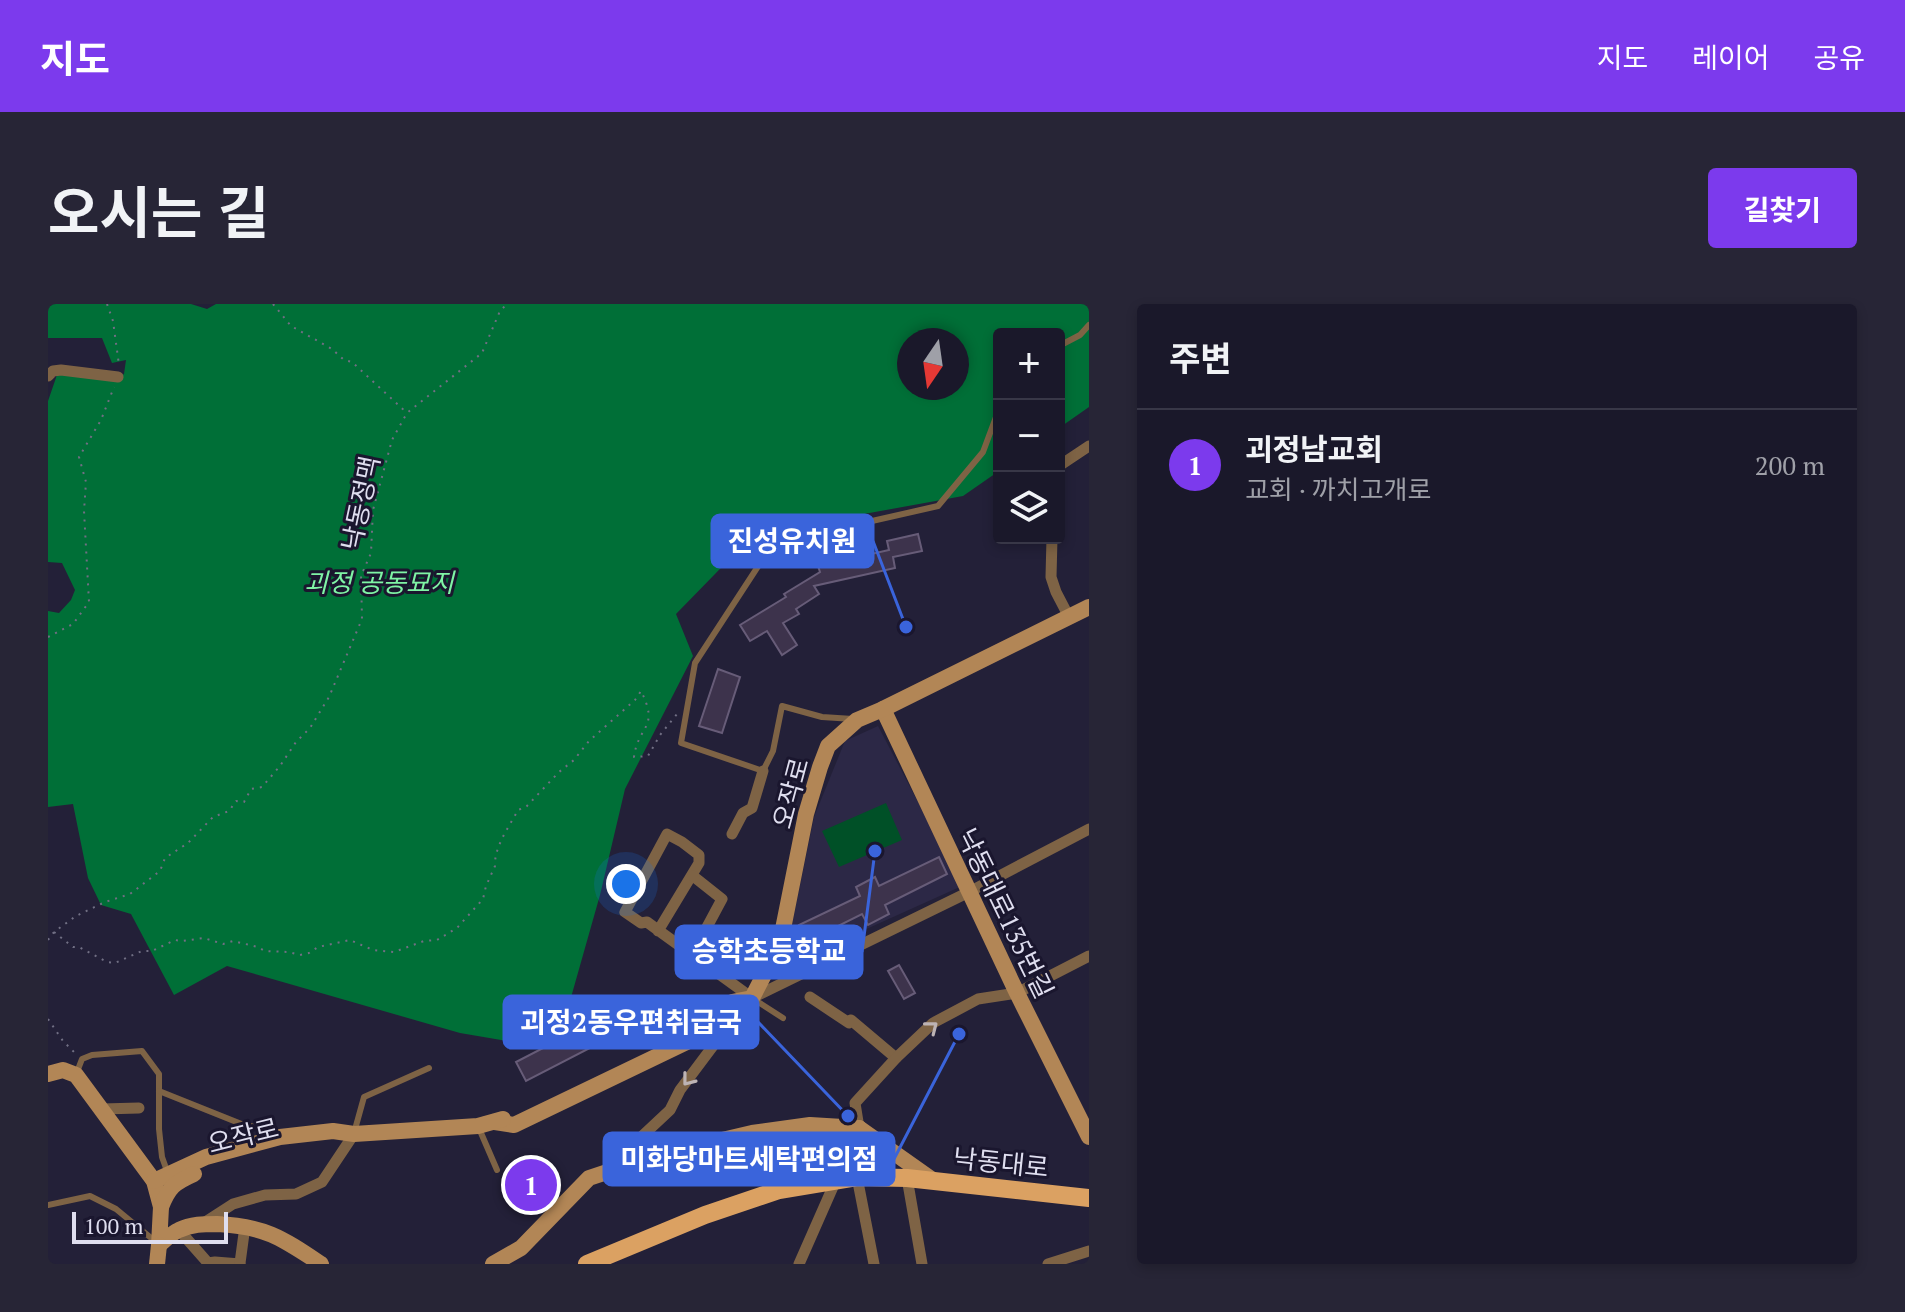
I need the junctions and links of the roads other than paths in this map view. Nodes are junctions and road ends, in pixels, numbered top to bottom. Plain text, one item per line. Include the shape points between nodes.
1 (1089, 325) edge
2 (1065, 343) edge
3 (48, 376) edge
4 (118, 377) road end
5 (993, 425) edge
6 (1089, 446) edge
7 (1065, 462) edge
8 (1052, 544) edge
9 (1089, 607) edge
10 (1069, 617) junction
11 (883, 709) junction
12 (857, 720) junction
13 (763, 771) junction
14 (1089, 829) edge
15 (732, 834) dead end
16 (693, 876) junction
17 (969, 892) junction
18 (658, 931) junction
19 (692, 955) junction
20 (1089, 956) edge
21 (1017, 993) junction
22 (810, 997) dead end
23 (752, 998) junction
24 (783, 1018) dead end
25 (896, 1058) junction
26 (79, 1067) junction
27 (429, 1068) dead end
28 (48, 1074) edge
29 (159, 1091) junction
30 (139, 1108) dead end
31 (102, 1109) junction
32 (1085, 1118) edge
33 (486, 1124) junction
34 (859, 1128) junction
35 (354, 1134) junction
36 (280, 1137) junction
37 (1089, 1137) edge
38 (497, 1170) dead end
39 (603, 1173) junction
40 (861, 1177) junction
41 (161, 1178) junction
42 (907, 1178) junction
43 (836, 1180) junction
44 (935, 1182) junction
45 (1089, 1198) edge
46 (48, 1205) edge
47 (161, 1207) junction
48 (202, 1224) junction
49 (245, 1226) junction
50 (179, 1230) junction
51 (159, 1245) junction
52 (1089, 1251) edge
53 (157, 1264) edge
54 (240, 1264) edge
55 (321, 1264) edge
56 (493, 1264) edge
57 (587, 1264) edge
58 (799, 1264) edge
59 (874, 1264) edge
60 (922, 1264) edge
61 (1048, 1264) edge

1 - 2 lane
3 - 4 street via 61,370
5 - 13 lane via 983,452 938,506 790,537 772,545 754,571 695,663 681,743
6 - 7 street
8 - 10 street via 1051,577
9 - 10 street, 오작로
10 - 11 street, 오작로
11 - 12 street, 오작로
11 - 17 street, 낙동대로135번길
12 - 13 lane via 782,706
12 - 23 street, 오작로 via 828,746 820,767 780,944
13 - 15 street via 752,808 743,813
14 - 17 street
16 - 18 street
16 - 18 street via 699,855 667,834 625,912
16 - 19 street via 722,899
17 - 21 street, 낙동대로135번길
17 - 23 street
18 - 19 street
19 - 23 street
20 - 21 street
25 -> 21 street via 944,1017 978,999
21 - 32 street, 낙동대로135번길
22 - 25 street via 851,1020
23 - 24 lane
23 - 33 street, 오작로 via 732,1002 692,1027
23 -> 39 street via 745,1016 722,1034 670,1110
25 - 34 street via 855,1103
26 - 28 street
26 - 29 lane via 92,1055 142,1051 159,1074
26 - 31 street
27 - 35 lane via 364,1097
29 - 36 lane
29 - 41 lane
30 - 31 street
31 - 41 street
32 - 37 street, 낙동대로135번길
33 - 35 street, 오작로
33 - 38 lane
34 - 39 street via 810,1125 752,1133
34 - 40 street
34 - 44 street
35 - 36 street, 오작로
35 - 47 street, 오작로 via 209,1167 168,1189
35 - 48 street via 322,1182 296,1194 233,1204
36 - 41 street, 오작로 via 206,1157
39 - 56 street via 589,1178 521,1248
40 - 42 main road, 낙동대로
40 - 43 main road, 낙동대로
40 - 59 street
41 - 47 street
42 - 44 main road, 낙동대로
42 - 60 street
43 - 57 main road, 낙동대로 via 779,1190
43 - 58 street
44 - 45 main road, 낙동대로
46 - 51 lane via 90,1196 116,1209
47 - 51 street
48 - 49 street
48 - 50 street
49 - 54 street
49 - 55 street via 281,1238
50 - 51 street
50 - 54 street via 208,1263
51 - 53 street
52 - 61 street

